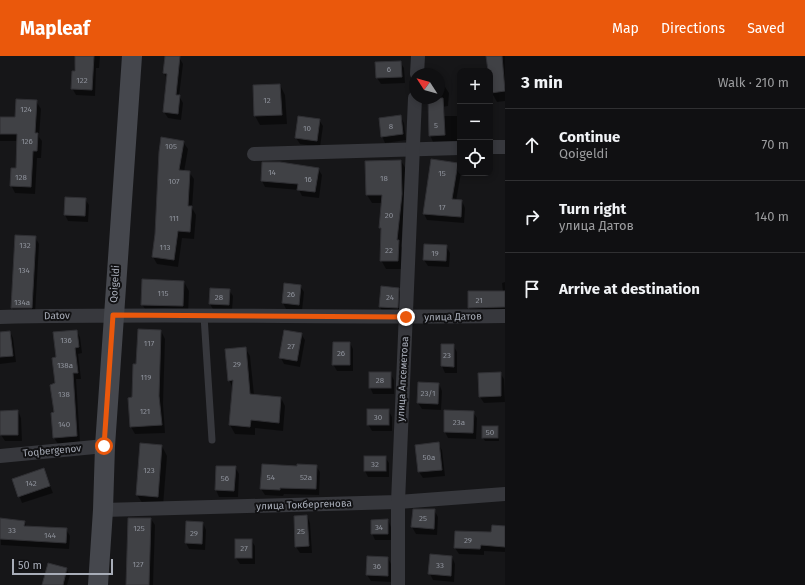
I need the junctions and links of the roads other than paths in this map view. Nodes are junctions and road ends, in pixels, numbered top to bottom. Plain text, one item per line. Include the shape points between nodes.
1 (132, 56) edge
2 (418, 56) edge
3 (417, 68) edge
4 (415, 104) edge
5 (493, 147) edge
6 (505, 147) edge
7 (457, 148) edge
8 (412, 149) junction
9 (254, 154) dead end
10 (113, 315) junction
11 (204, 316) junction
12 (505, 316) edge
13 (0, 317) edge
14 (406, 317) junction
15 (212, 440) dead end
16 (104, 446) junction
17 (0, 456) edge
18 (505, 494) edge
19 (398, 502) junction
20 (103, 510) junction
21 (98, 585) edge
22 (398, 585) edge

1 - 10 street, Qoigeldi
2 - 3 street
4 - 8 street, улица Апсеметова
5 - 6 street
7 - 8 street
8 - 9 street
8 - 14 street, улица Апсеметова
10 - 11 street, улица Датов
10 - 13 street, Datov
10 - 16 street, Qoigeldi
11 - 14 street, улица Датов
11 - 15 lane
12 - 14 street, улица Датов
14 - 19 street, улица Апсеметова
16 - 17 street, Toqbergenov
16 - 20 street, Qoigeldi
18 - 19 street, улица Токбергенова
19 - 20 street, улица Токбергенова
19 - 22 street, улица Апсеметова
20 - 21 street, Qoigeldi

